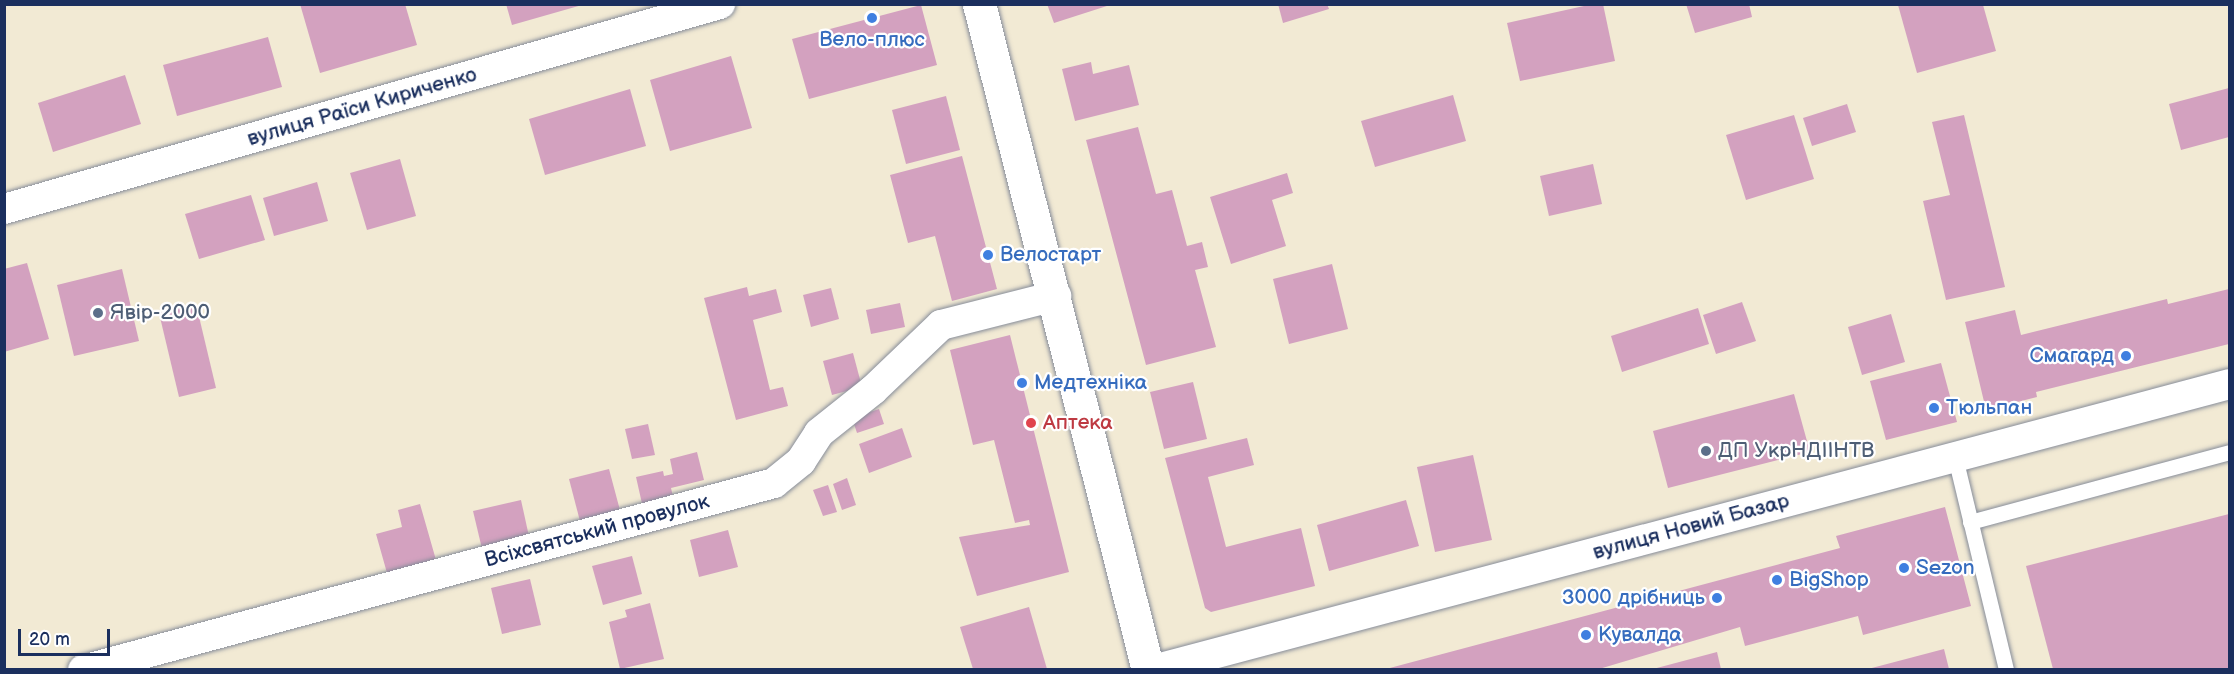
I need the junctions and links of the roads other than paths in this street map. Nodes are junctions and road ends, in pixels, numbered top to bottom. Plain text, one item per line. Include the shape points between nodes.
1 (720, 4) edge
2 (979, 4) edge
3 (4, 209) edge
4 (1056, 296) junction
5 (2229, 384) edge
6 (2229, 452) edge
7 (1955, 457) junction
8 (1970, 522) junction
9 (83, 669) edge
10 (1148, 669) edge
11 (1153, 669) edge
12 (2006, 669) edge

1 - 3 street, вулиця Раїси Кириченко
2 - 4 street
4 - 9 street, Всіхсвятський провулок via 941,325 873,390 819,434 801,461 774,483
4 - 10 street
5 - 7 street, вулиця Новий Базар
6 - 8 lane
7 - 8 lane
7 - 11 street, вулиця Новий Базар
8 - 12 lane

